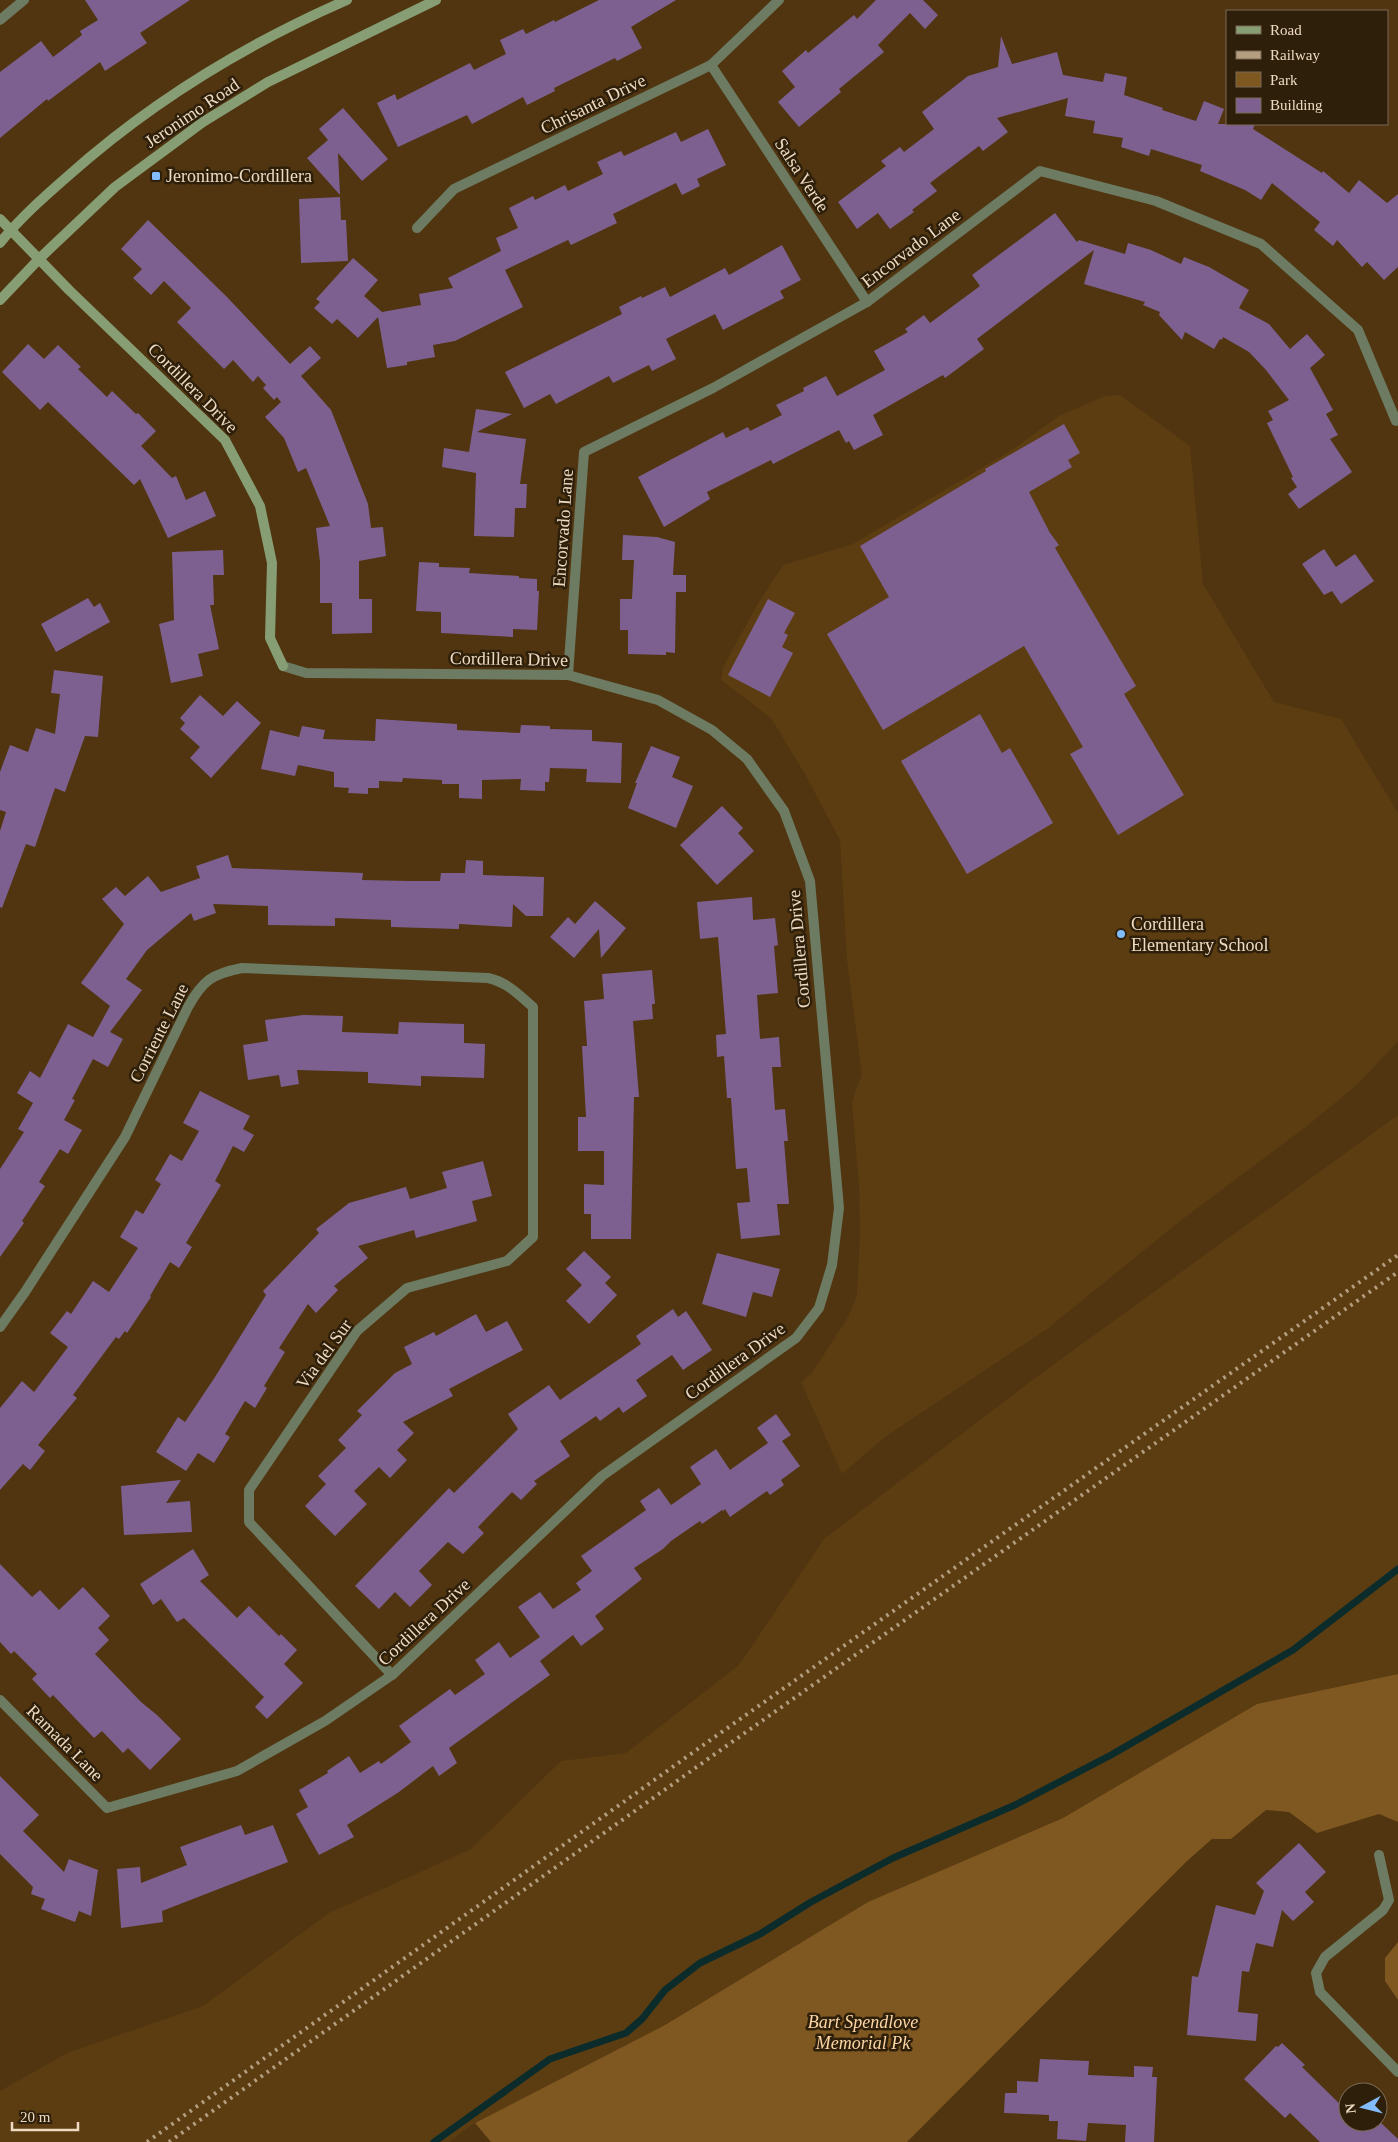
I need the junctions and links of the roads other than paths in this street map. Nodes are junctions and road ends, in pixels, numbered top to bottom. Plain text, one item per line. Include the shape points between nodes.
1 (24, 0) edge
2 (347, 0) edge
3 (436, 0) edge
4 (779, 0) edge
5 (0, 20) edge
6 (711, 65) junction
7 (0, 219) edge
8 (417, 228) dead end
9 (10, 230) junction
10 (0, 243) edge
11 (38, 258) junction
12 (0, 300) edge
13 (867, 302) junction
14 (1396, 422) dead end
15 (283, 666) joint
16 (568, 675) junction
17 (500, 980) joint
18 (0, 1327) edge
19 (392, 1675) junction
20 (0, 1700) edge
21 (107, 1808) joint
22 (1379, 1856) dead end
23 (1398, 2072) edge

1 - 5 street
2 - 9 main road, Jeronimo Road via 289,26 220,64 157,105 89,158
3 - 11 main road, Jeronimo Road via 268,82 203,122 115,187
4 - 6 street, Chrisanta Drive
6 - 8 street, Chrisanta Drive via 454,189
6 - 13 street, Salsa Verde
7 - 9 main road, Cordillera Drive
9 - 10 main road, Jeronimo Road
9 - 11 main road, Cordillera Drive
11 - 12 main road, Jeronimo Road
11 - 15 main road, Cordillera Drive via 225,440 260,506 272,563 270,638
13 - 14 street, Encorvado Lane via 1040,171 1156,202 1261,244 1358,330
13 - 16 street, Encorvado Lane via 713,388 584,452
15 - 16 street, Cordillera Drive via 306,673
16 - 19 street, Cordillera Drive via 658,700 712,730 747,759 784,811 810,881 839,1208 832,1265 819,1308 796,1338 602,1476
17 - 18 street, Corriente Lane via 242,968 210,978 198,989 188,1007 125,1137
17 - 19 street, Via del Sur via 533,1007 533,1237 506,1260 407,1288 357,1331 249,1490 249,1522
19 - 21 street, Cordillera Drive via 325,1721 237,1771
20 - 21 street, Ramada Lane
22 - 23 street via 1389,1900 1383,1910 1325,1957 1316,1974 1320,1992

